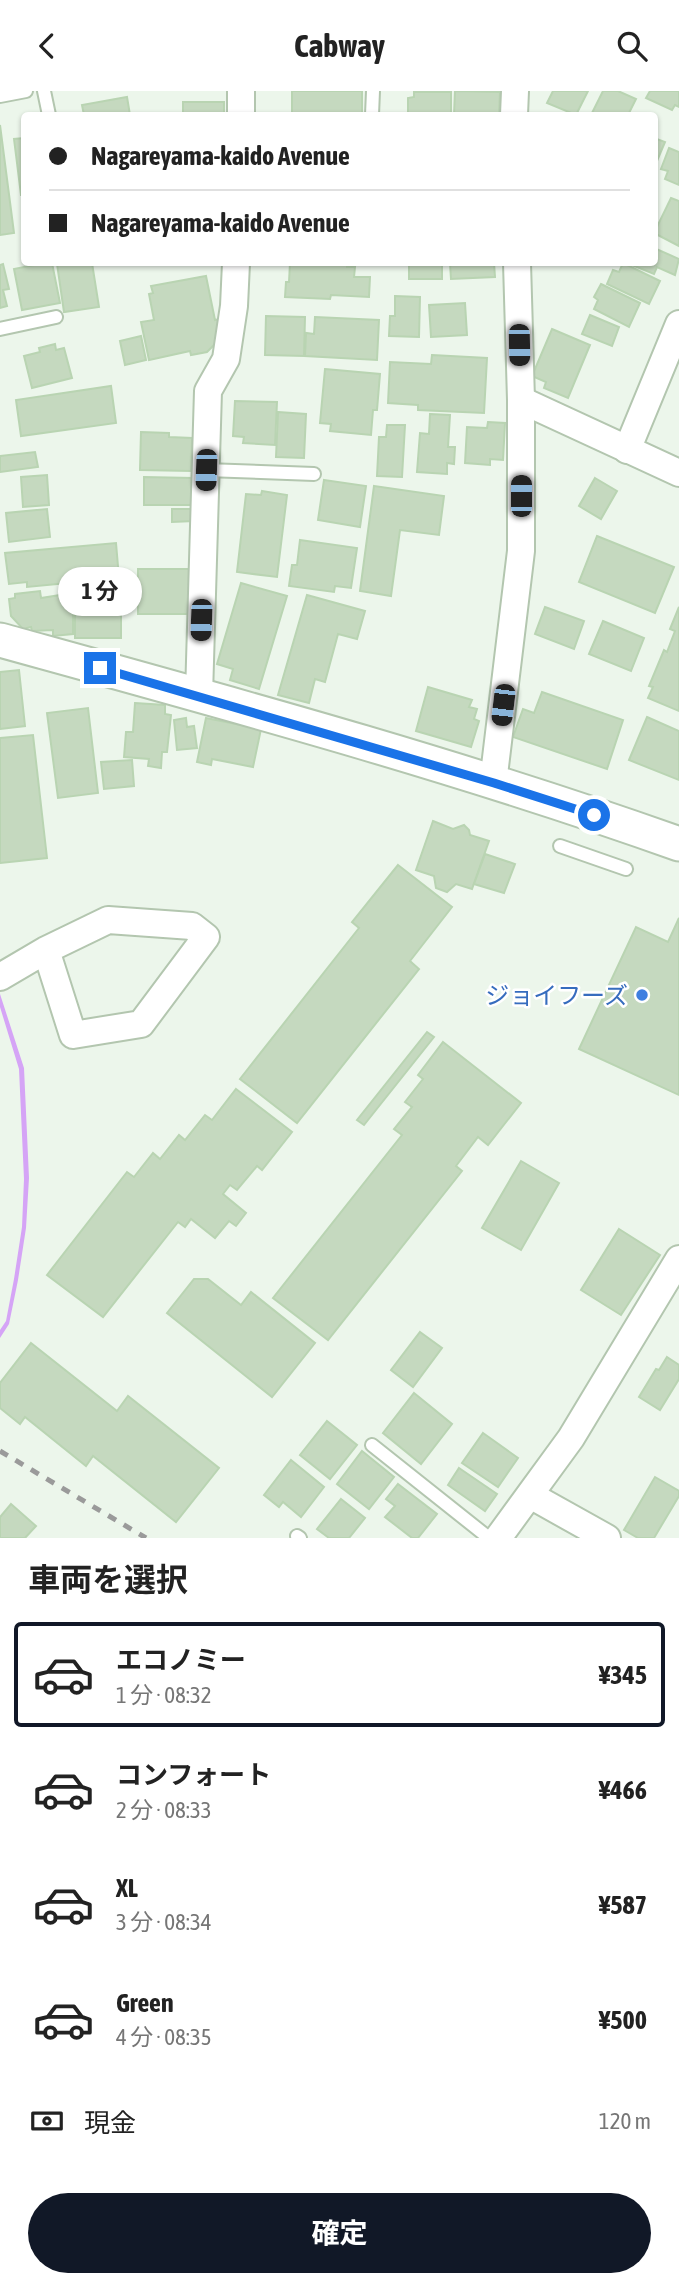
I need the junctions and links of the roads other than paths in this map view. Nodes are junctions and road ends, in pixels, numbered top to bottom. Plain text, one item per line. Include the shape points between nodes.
1 (26, 91) edge
2 (44, 91) edge
3 (241, 91) edge
4 (373, 91) edge
5 (515, 91) edge
6 (0, 96) edge
7 (48, 112) edge
8 (241, 112) edge
9 (372, 112) edge
10 (514, 112) edge
11 (236, 266) edge
12 (517, 266) edge
13 (56, 317) dead end
14 (679, 324) edge
15 (0, 329) edge
16 (521, 400) junction
17 (627, 450) junction
18 (206, 470) junction
19 (679, 473) edge
20 (314, 474) dead end
21 (0, 640) edge
22 (199, 695) junction
23 (494, 783) junction
24 (679, 844) edge
25 (560, 846) dead end
26 (626, 869) dead end
27 (46, 950) junction
28 (0, 978) edge
29 (679, 1259) edge
30 (372, 1445) dead end
31 (530, 1495) junction
32 (489, 1538) edge
33 (498, 1538) edge
34 (607, 1538) edge

1 - 6 lane
2 - 7 lane
3 - 8 street
4 - 9 lane
5 - 10 street
11 - 18 street via 226,359 208,391
12 - 16 street
13 - 15 lane
14 - 17 street
16 - 17 street
16 - 23 street via 521,551
17 - 19 street
18 - 20 lane
18 - 22 street
21 - 22 street
22 - 23 street
23 - 24 street
25 - 26 lane
27 - 27 street via 73,1035 141,1024 206,937 192,926 108,920
27 - 28 street
29 - 31 street via 571,1438
30 - 32 lane
31 - 33 street
31 - 34 street

